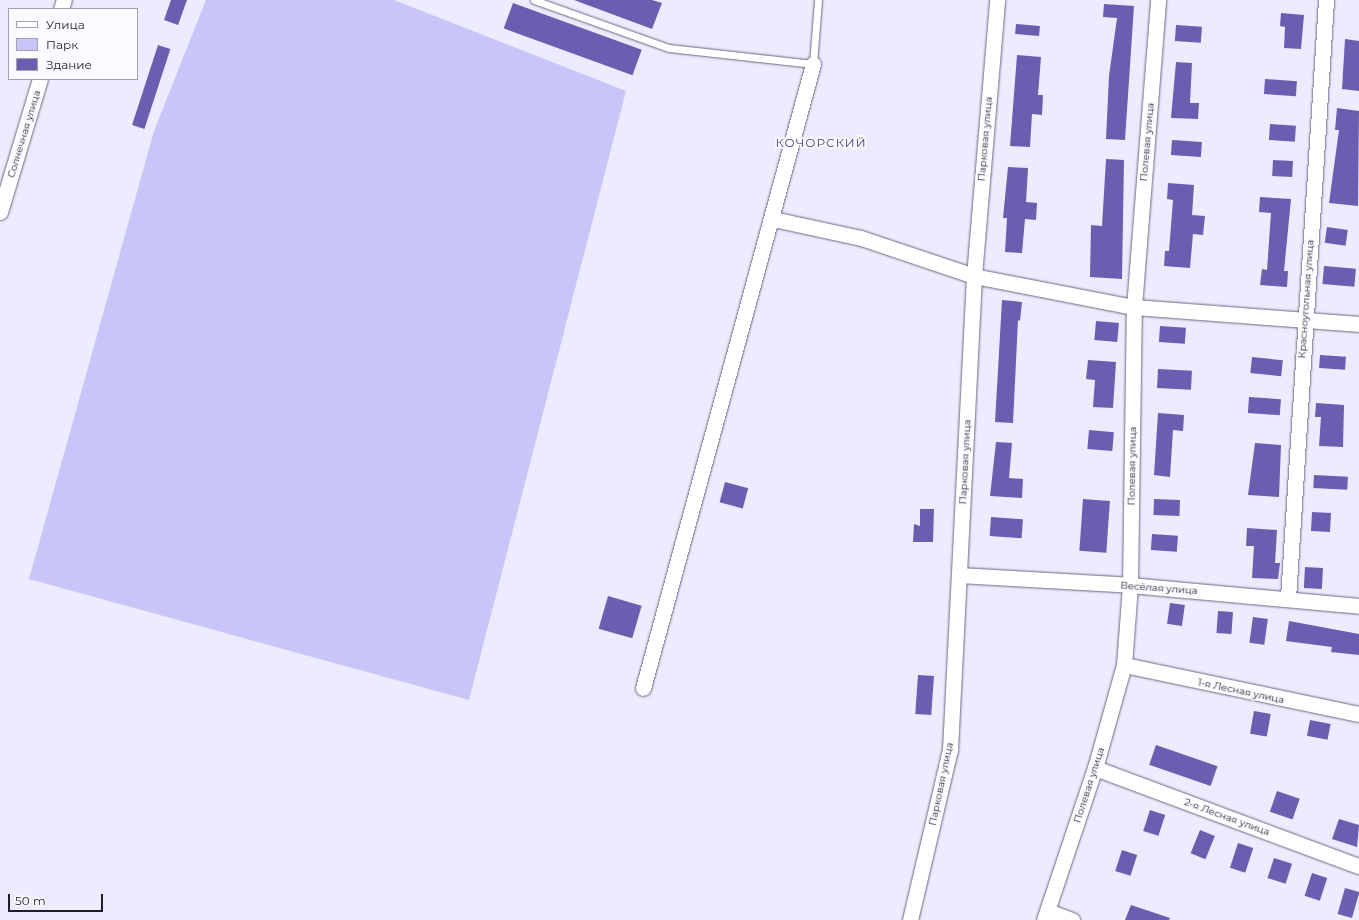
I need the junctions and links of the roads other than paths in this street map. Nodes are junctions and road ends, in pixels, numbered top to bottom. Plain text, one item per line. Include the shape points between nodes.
1 (534, 0) edge
2 (818, 0) edge
3 (997, 0) edge
4 (1158, 0) edge
5 (1326, 0) edge
6 (813, 64) junction
7 (40, 80) edge
8 (0, 212) edge
9 (773, 219) junction
10 (974, 276) junction
11 (1134, 307) junction
12 (1304, 320) junction
13 (1359, 324) edge
14 (959, 575) junction
15 (1130, 586) junction
16 (1288, 598) junction
17 (1359, 606) edge
18 (1124, 665) junction
19 (643, 688) dead end
20 (1359, 714) edge
21 (1096, 768) junction
22 (1359, 866) edge
23 (1046, 915) edge
24 (910, 920) edge
25 (1072, 920) edge

1 - 6 lane via 668,48
2 - 6 lane
3 - 10 street, Парковая улица
4 - 11 street, Полевая улица
5 - 12 street, Красноугольная улица
6 - 9 street
7 - 8 street, Солнечная улица
9 - 10 street via 861,238
9 - 19 street
10 - 11 street
10 - 14 street, Парковая улица
11 - 12 street
11 - 15 street, Полевая улица
12 - 13 street
12 - 16 street, Красноугольная улица
14 - 15 street, Весёлая улица
14 - 24 street, Парковая улица via 950,750
15 - 16 street, Весёлая улица
15 - 18 street, Полевая улица
16 - 17 street, Весёлая улица
18 - 20 street, 1-я Лесная улица
18 - 21 street, Полевая улица
21 - 22 street, 2-я Лесная улица
21 - 23 street, Полевая улица
23 - 25 street

